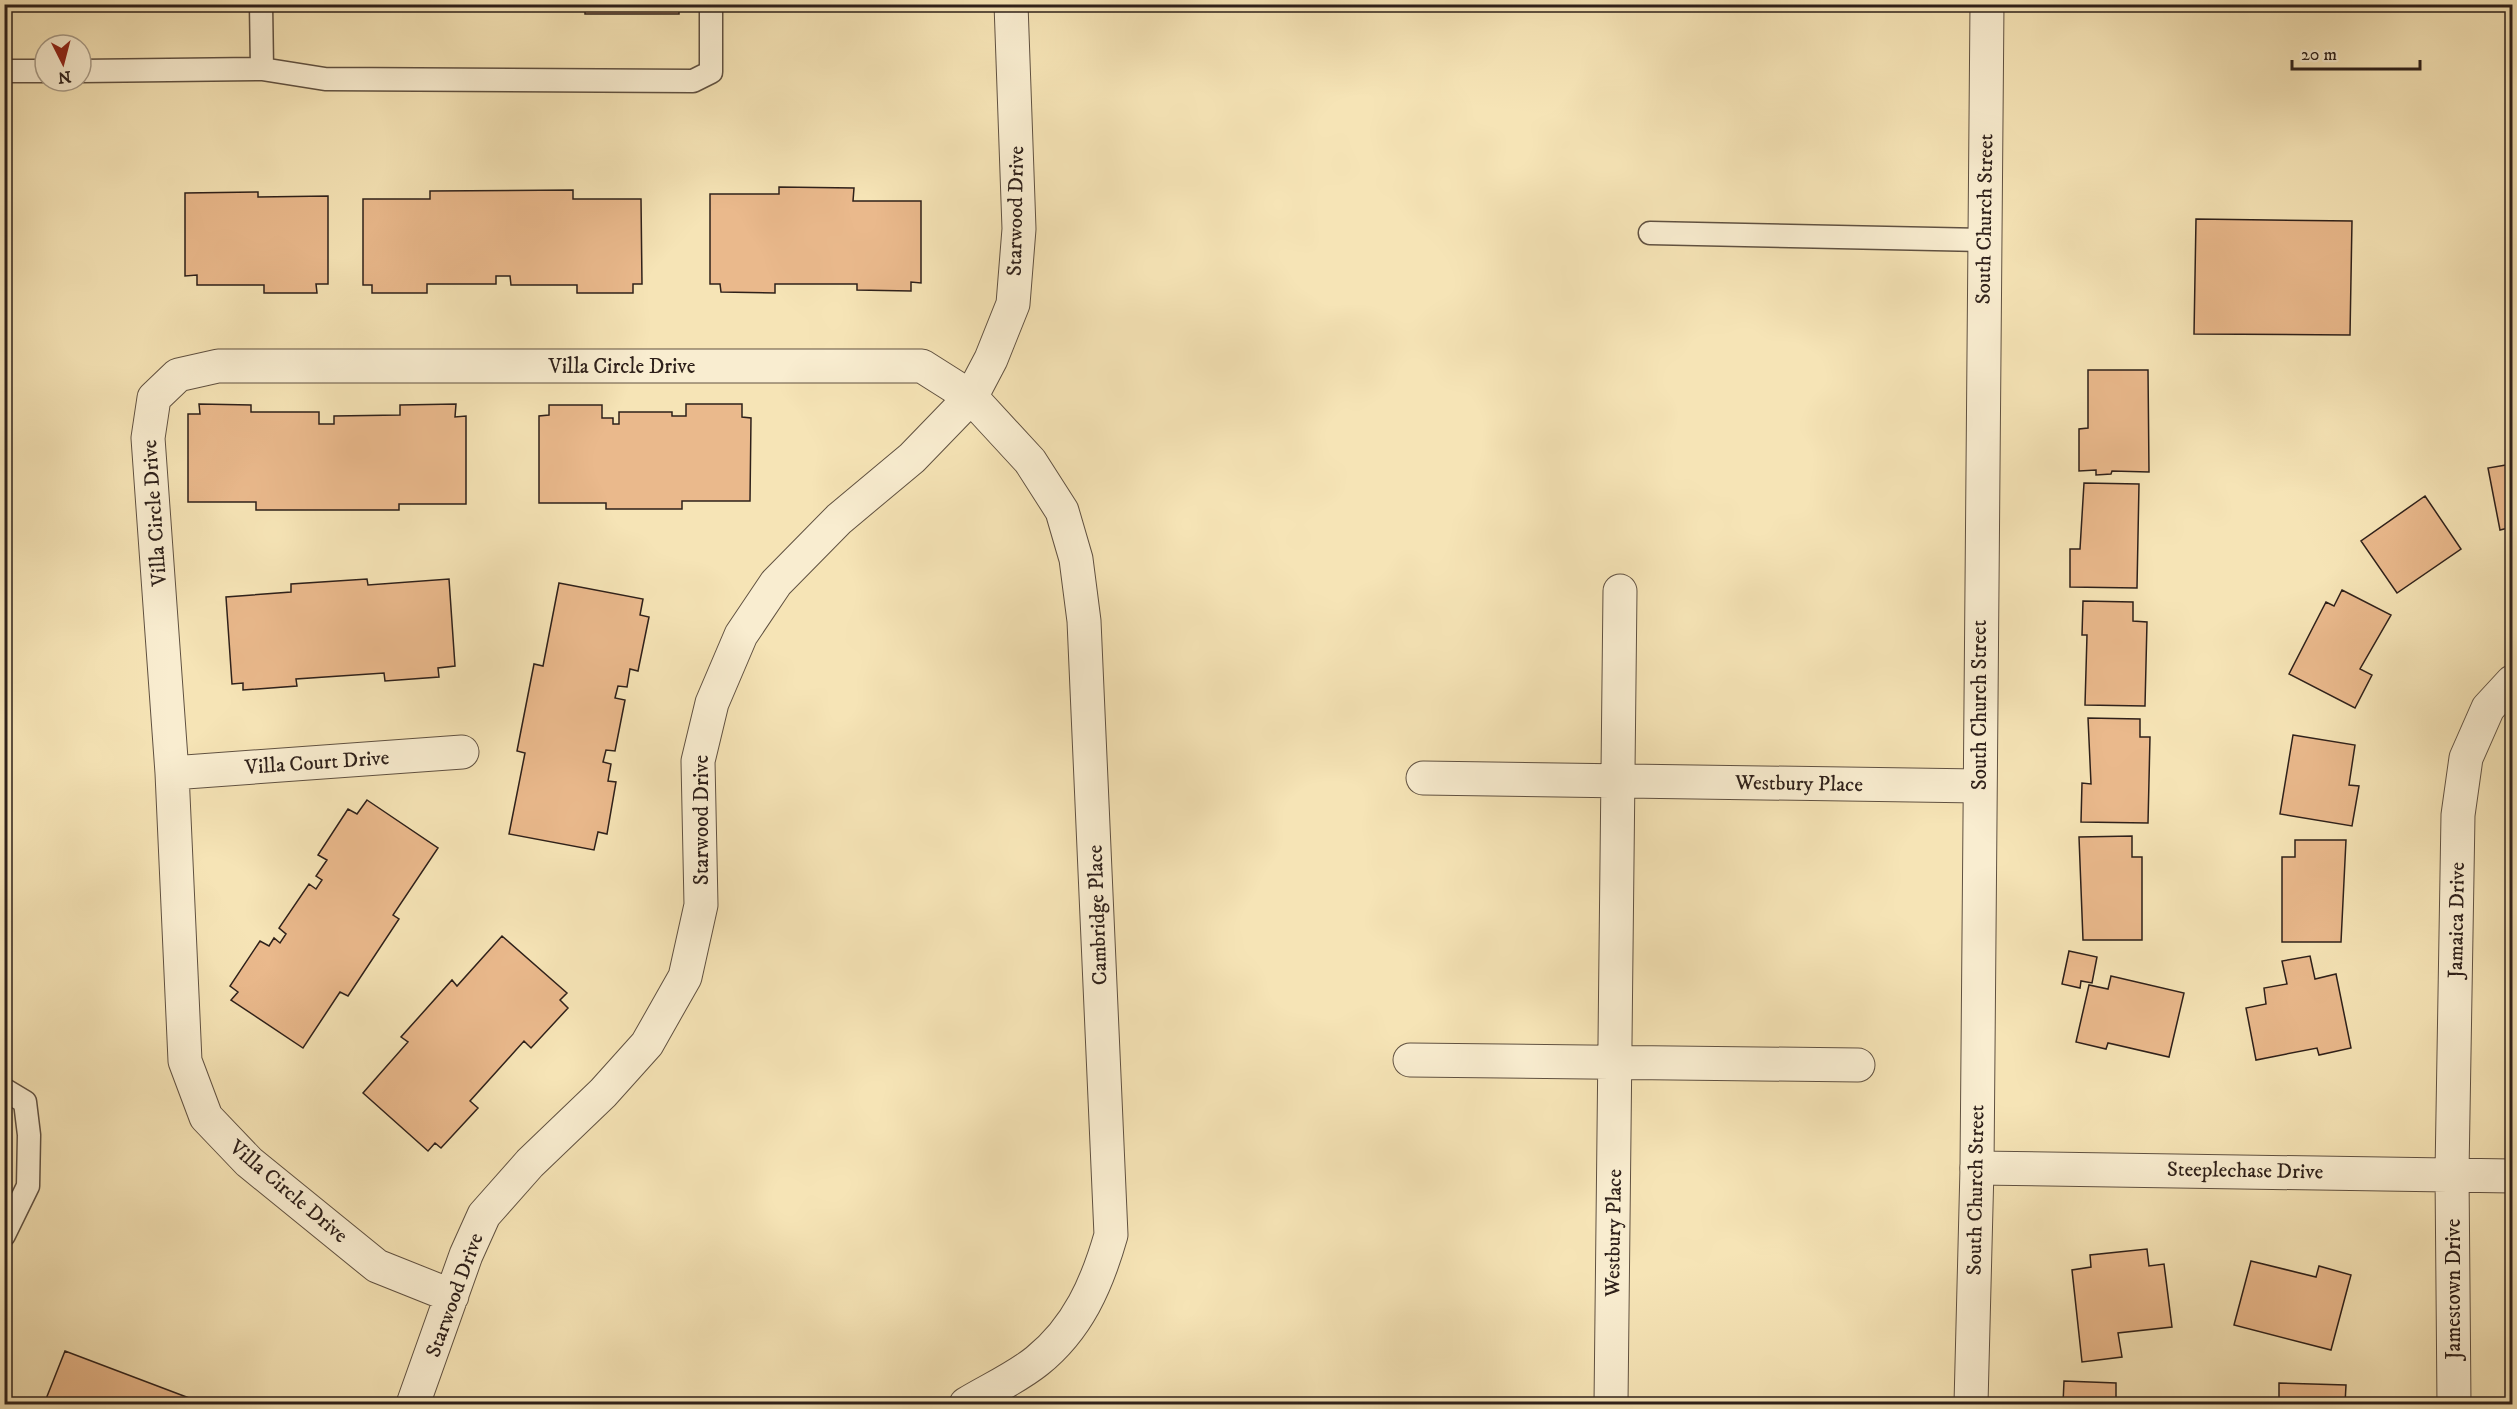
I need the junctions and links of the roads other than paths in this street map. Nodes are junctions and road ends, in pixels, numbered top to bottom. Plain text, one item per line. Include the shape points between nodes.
1 (261, 4) edge
2 (711, 4) edge
3 (1011, 4) edge
4 (1987, 4) edge
5 (262, 69) junction
6 (93, 70) edge
7 (4, 71) edge
8 (33, 71) edge
9 (1650, 232) dead end
10 (1983, 240) junction
11 (971, 397) junction
12 (1620, 591) dead end
13 (2512, 682) edge
14 (462, 752) dead end
15 (172, 773) junction
16 (1423, 778) dead end
17 (1618, 781) junction
18 (1979, 786) junction
19 (1410, 1059) dead end
20 (1615, 1062) junction
21 (1858, 1065) dead end
22 (4, 1090) edge
23 (1977, 1168) junction
24 (2452, 1173) junction
25 (2512, 1176) edge
26 (4, 1235) edge
27 (452, 1296) junction
28 (413, 1404) edge
29 (966, 1404) edge
30 (1611, 1404) edge
31 (1971, 1404) edge
32 (2454, 1404) edge

1 - 5 lane
2 - 5 lane via 711,72 693,81 325,79
3 - 11 street, Starwood Drive via 1019,229 1013,304
4 - 10 street, South Church Street
5 - 6 lane
7 - 8 lane
9 - 10 lane
10 - 18 street, South Church Street
11 - 15 street, Villa Circle Drive via 922,366 218,366 178,375 154,398 148,438
11 - 27 street, Starwood Drive via 912,459 839,519 776,583 741,635 712,703 698,761 701,905 685,977 647,1044 484,1215
11 - 29 street, Cambridge Place via 1030,461 1062,511 1076,559 1084,621 1111,1235 1098,1278 1076,1321 1037,1361
12 - 17 street, Westbury Place
13 - 24 street, Jamaica Drive via 2488,708 2466,758 2458,815
14 - 15 street, Villa Court Drive
15 - 27 street, Villa Circle Drive via 185,1061 206,1117 249,1162 378,1266
16 - 17 street, Westbury Place
17 - 18 street, Westbury Place
17 - 20 street, Westbury Place
18 - 23 street, South Church Street
19 - 20 street
20 - 21 street
20 - 30 street, Westbury Place
22 - 26 lane via 25,1102 29,1135 27,1186
23 - 24 street, Steeplechase Drive
23 - 31 street, South Church Street
24 - 25 street, Steeplechase Drive
24 - 32 street, Jamestown Drive
27 - 28 street, Starwood Drive

